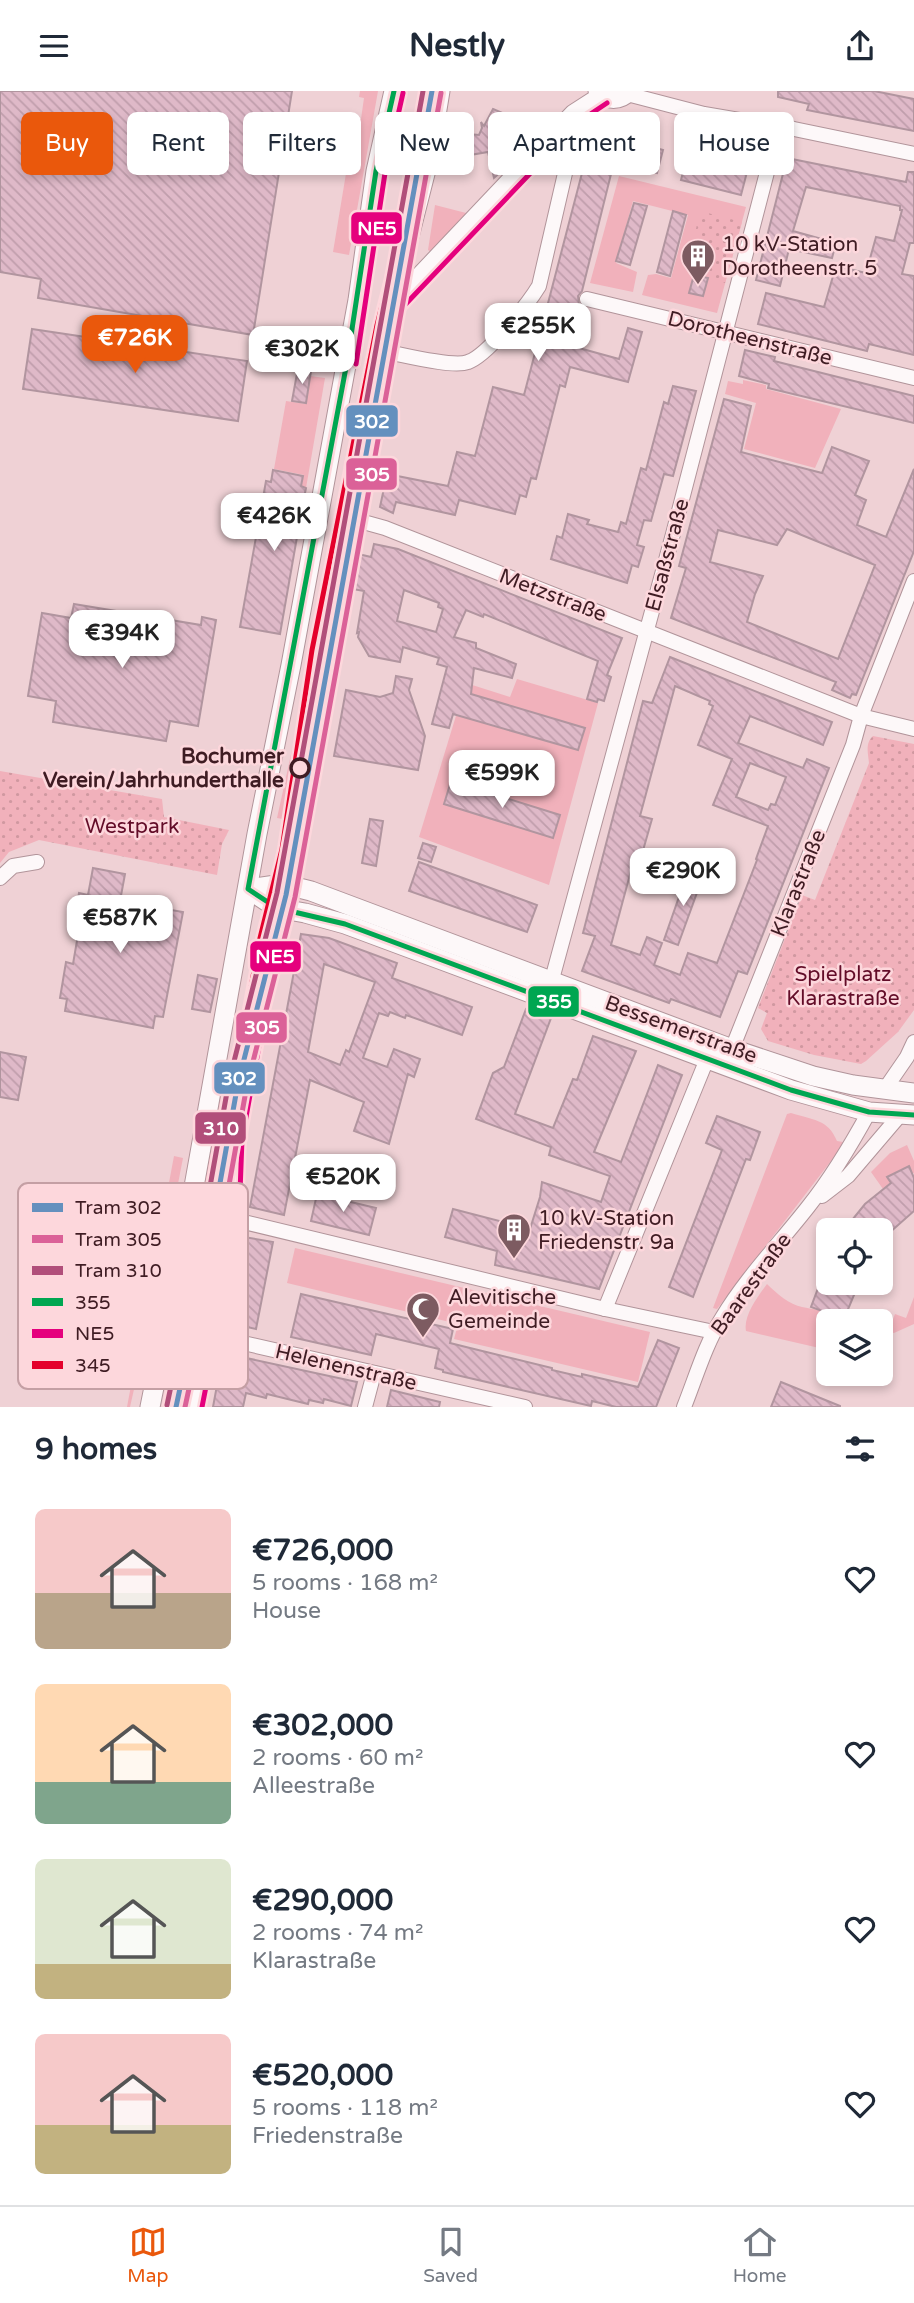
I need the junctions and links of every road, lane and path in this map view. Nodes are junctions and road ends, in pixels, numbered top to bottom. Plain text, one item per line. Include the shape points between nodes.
1 (394, 91) edge
2 (440, 91) edge
3 (628, 92) edge
4 (600, 93) edge
5 (576, 112) edge
6 (697, 112) edge
7 (794, 129) edge
8 (914, 154) edge
9 (516, 175) edge
10 (565, 175) edge
11 (766, 175) edge
12 (587, 299) dead end
13 (392, 306) junction
14 (726, 331) junction
15 (350, 345) junction
16 (382, 351) junction
17 (914, 378) edge
18 (349, 518) junction
19 (914, 581) edge
20 (646, 632) junction
21 (861, 716) junction
22 (914, 729) edge
23 (37, 862) dead end
24 (0, 878) edge
25 (283, 884) junction
26 (248, 889) junction
27 (277, 908) junction
28 (551, 983) junction
29 (914, 1042) edge
30 (732, 1049) junction
31 (707, 1059) junction
32 (885, 1089) junction
33 (914, 1094) edge
34 (869, 1112) junction
35 (907, 1115) edge
36 (195, 1183) edge
37 (231, 1183) edge
38 (810, 1205) junction
39 (248, 1223) edge
40 (604, 1309) junction
41 (714, 1332) junction
42 (248, 1344) edge
43 (374, 1374) junction
44 (154, 1389) edge
45 (197, 1389) edge
46 (150, 1407) edge
47 (193, 1407) edge
48 (365, 1407) edge
49 (525, 1407) edge
50 (684, 1407) edge

1 - 15 main road via 376,171
2 - 13 main road via 429,158
3 - 4 main road via 617,99
3 - 6 street
4 - 5 main road
7 - 8 street
9 - 13 main road
10 - 16 street via 539,286 480,355 453,363
11 - 14 street, Elsaßstraße
12 - 14 street, Dorotheenstraße
13 - 16 main road
14 - 17 street, Dorotheenstraße
14 - 20 street, Elsaßstraße
15 - 16 main road
15 - 26 main road
16 - 18 main road
18 - 20 street, Metzstraße via 386,528
18 - 25 main road via 321,652
19 - 21 street, Klarastraße
20 - 21 street, Metzstraße
20 - 28 street, Elsaßstraße
21 - 22 street, Metzstraße
21 - 30 street, Klarastraße
23 - 24 street via 13,866
25 - 26 main road
25 - 27 main road
25 - 28 main road, Bessemerstraße
26 - 27 main road
26 - 36 main road
27 - 31 main road, Bessemerstraße via 345,924
27 - 37 main road via 233,1138
28 - 30 main road, Bessemerstraße
29 - 32 street
30 - 32 main road, Bessemerstraße via 813,1076
31 - 34 main road, Bessemerstraße
31 - 40 street
32 - 33 main road, Bessemerstraße
32 - 34 main road
33 - 35 main road, Bessemerstraße
34 - 35 main road, Bessemerstraße
34 - 38 street, Baarestraße
35 - 38 street, Baarestraße via 848,1176
38 - 41 street, Baarestraße via 762,1262
39 - 40 street
40 - 41 street
41 - 50 street, Baarestraße
42 - 43 street, Helenenstraße
43 - 48 street
43 - 49 street, Helenenstraße
44 - 46 main road
45 - 47 main road

